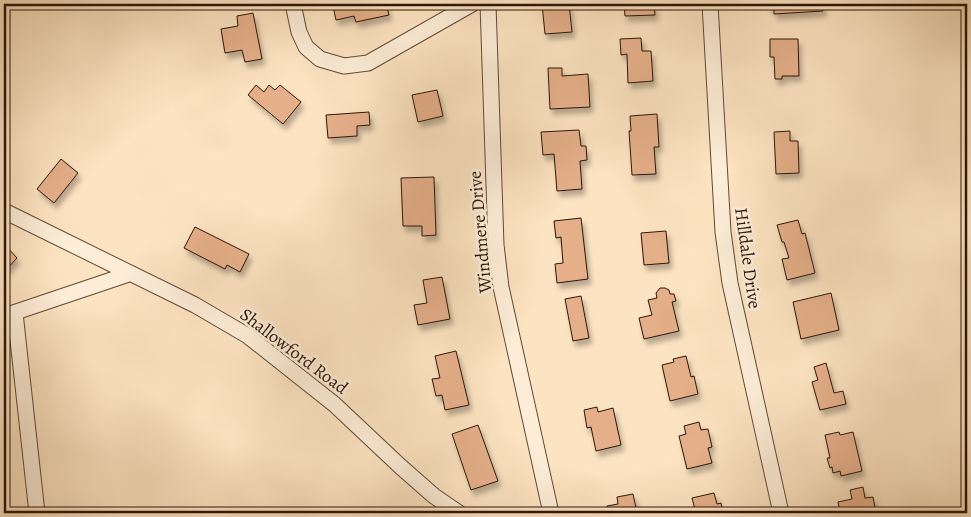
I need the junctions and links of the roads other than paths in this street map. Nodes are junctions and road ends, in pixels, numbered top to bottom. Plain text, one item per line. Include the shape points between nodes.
1 (293, 4) edge
2 (472, 4) edge
3 (488, 4) edge
4 (710, 4) edge
5 (4, 211) edge
6 (129, 274) junction
7 (9, 315) edge
8 (37, 513) edge
9 (459, 513) edge
10 (551, 513) edge
11 (781, 513) edge

1 - 2 street via 306,47 320,59 344,66 368,63
3 - 10 street, Windmere Drive via 496,245 503,296
4 - 11 street, Hilldale Drive via 722,232 730,283
5 - 6 street, Shallowford Road
6 - 7 street
6 - 9 street, Shallowford Road via 195,305 248,336 334,404 401,468
7 - 8 street

